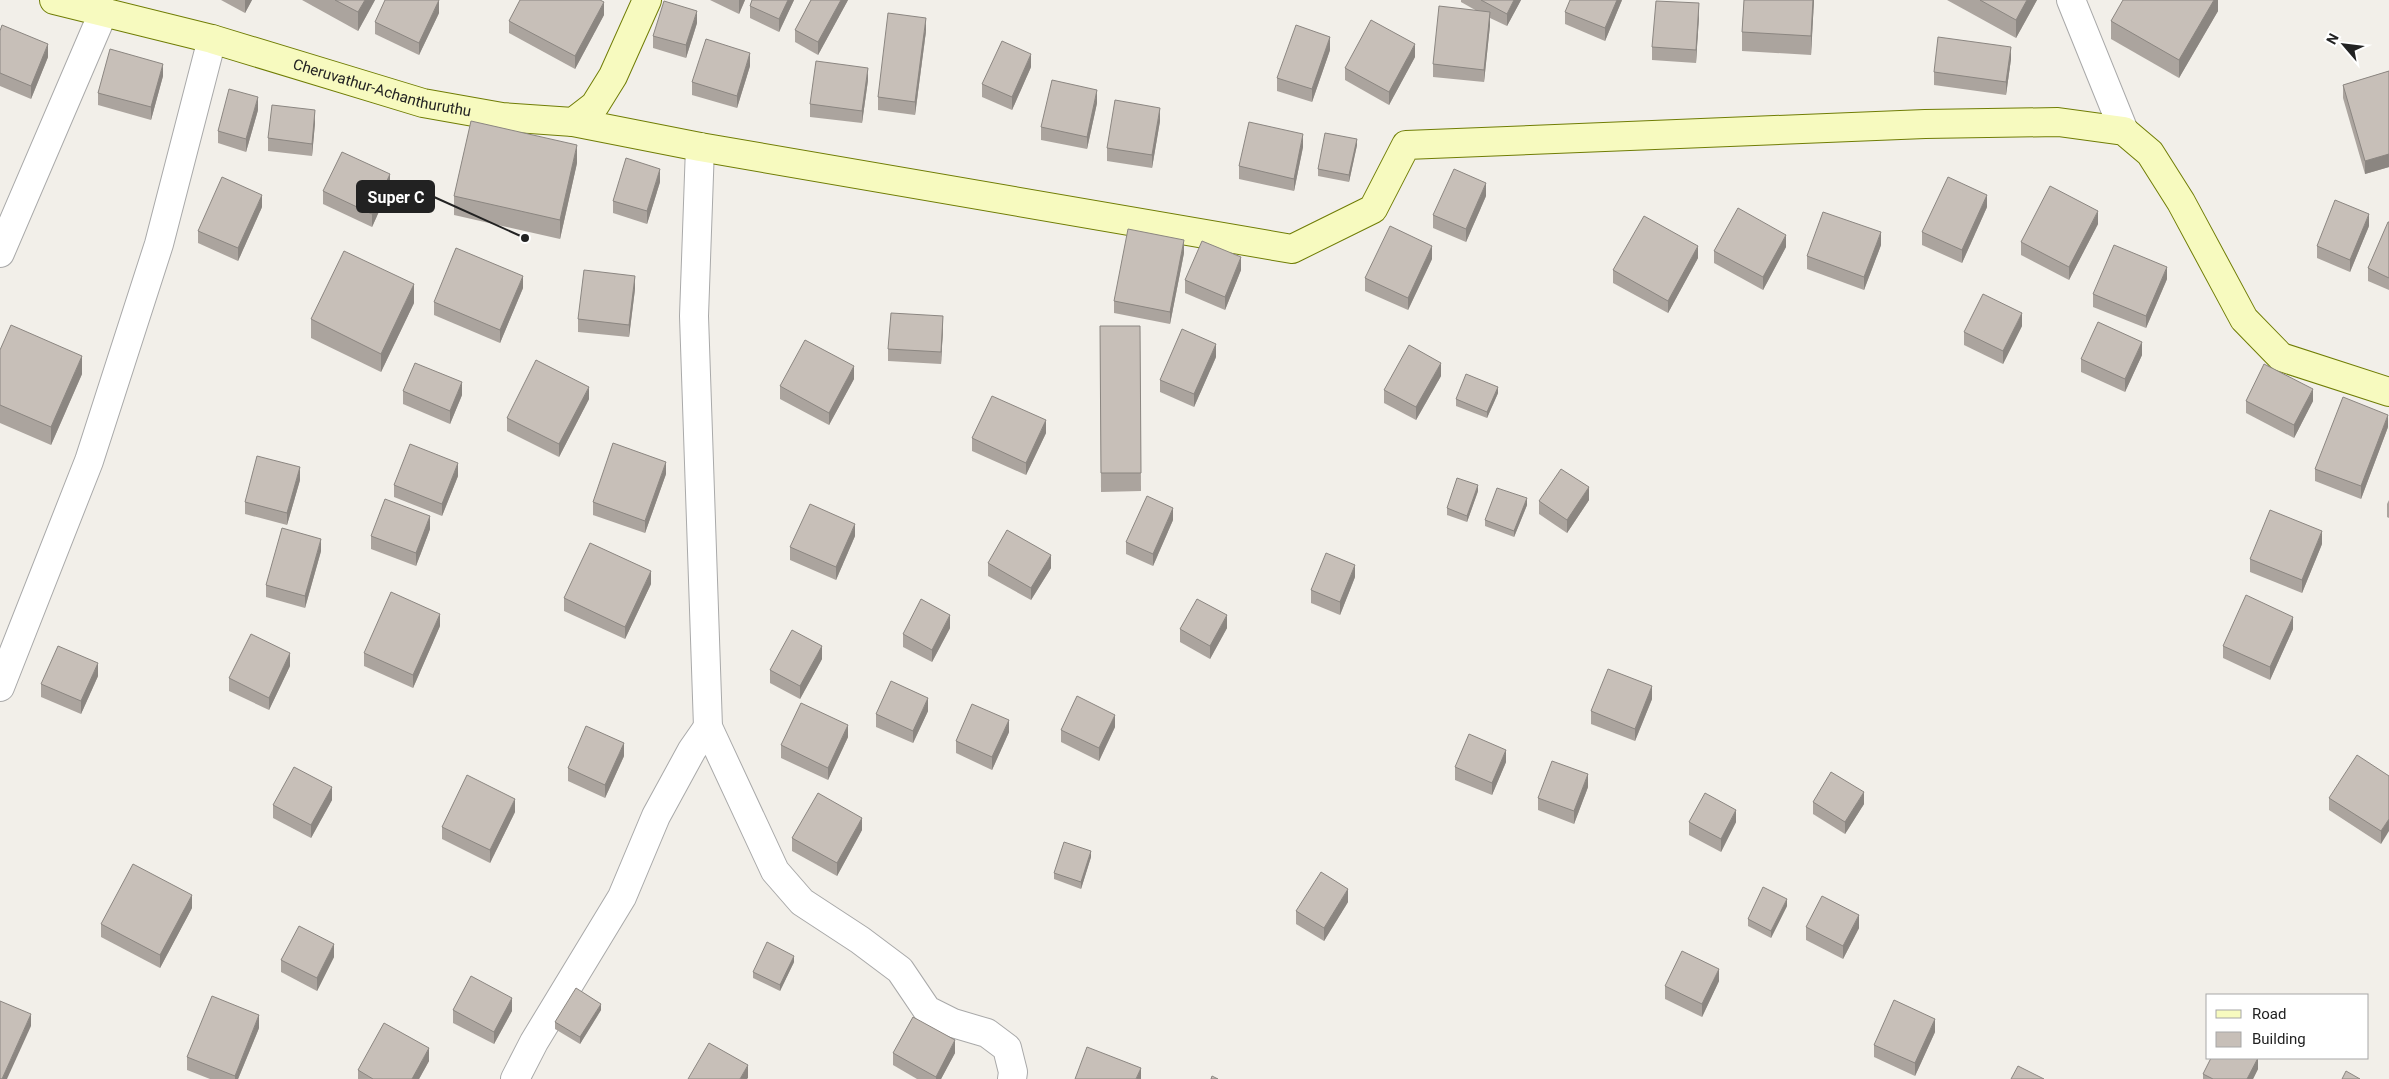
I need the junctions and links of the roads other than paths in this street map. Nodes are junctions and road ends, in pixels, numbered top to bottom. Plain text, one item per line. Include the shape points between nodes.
1 (54, 0) edge
2 (647, 0) edge
3 (2071, 0) edge
4 (103, 13) junction
5 (212, 39) junction
6 (573, 122) junction
7 (2124, 131) junction
8 (700, 147) junction
9 (0, 253) edge
10 (2389, 392) edge
11 (0, 687) edge
12 (708, 728) junction
13 (515, 1079) edge
14 (1012, 1079) edge

1 - 4 street, Cheruvathur-Achanthuruthu
2 - 6 street via 613,76 596,105
3 - 7 street
4 - 5 street, Cheruvathur-Achanthuruthu
4 - 9 street
5 - 6 street, Cheruvathur-Achanthuruthu via 423,103 502,117
5 - 11 street via 159,244 89,461
6 - 8 street, Cheruvathur-Achanthuruthu
7 - 8 street, Cheruvathur-Achanthuruthu via 2058,122 1925,124 1406,145 1374,209 1292,249
7 - 10 street via 2150,153 2181,202 2244,319 2281,357
8 - 12 street via 694,316
12 - 13 street via 692,750 656,816 622,897
12 - 14 street via 774,871 802,902 900,970 927,1010 953,1024 987,1033 1007,1048

